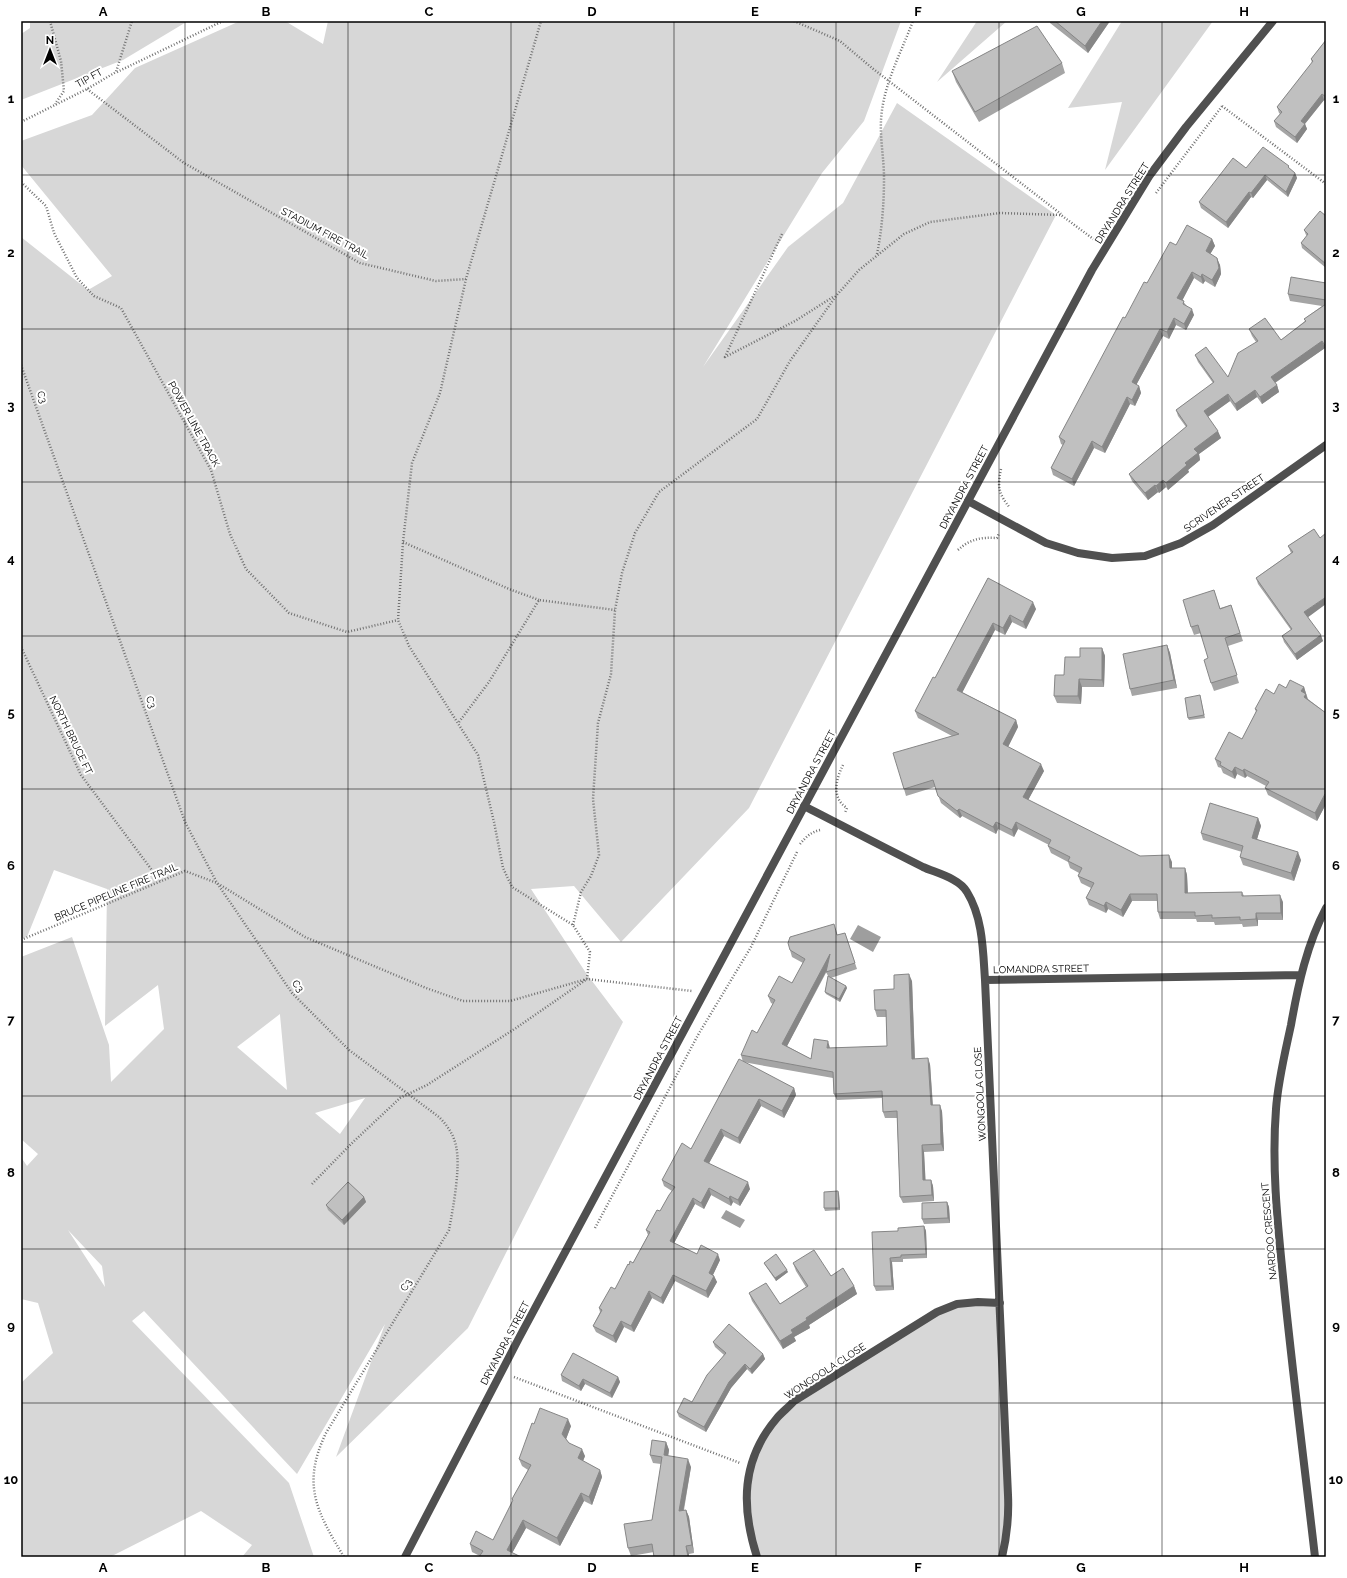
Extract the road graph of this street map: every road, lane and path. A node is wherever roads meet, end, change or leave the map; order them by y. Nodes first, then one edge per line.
1 (50, 21) edge
2 (132, 21) edge
3 (223, 21) edge
4 (541, 21) edge
5 (794, 21) edge
6 (913, 21) edge
7 (1273, 21) edge
8 (116, 72) junction
9 (889, 80) junction
10 (87, 89) junction
11 (1227, 100) dead end
12 (54, 105) junction
13 (1222, 106) junction
14 (21, 122) edge
15 (21, 182) edge
16 (1326, 184) edge
17 (1153, 197) dead end
18 (1061, 215) junction
19 (782, 234) dead end
20 (1106, 247) junction
21 (877, 255) junction
22 (466, 279) junction
23 (836, 296) junction
24 (21, 365) edge
25 (1326, 445) edge
26 (1002, 467) dead end
27 (968, 501) junction
28 (1011, 509) dead end
29 (997, 538) dead end
30 (403, 542) junction
31 (954, 556) dead end
32 (539, 600) junction
33 (615, 610) junction
34 (398, 620) junction
35 (21, 647) edge
36 (459, 722) junction
37 (844, 764) dead end
38 (804, 806) junction
39 (841, 825) junction
40 (160, 881) junction
41 (217, 883) junction
42 (1326, 908) edge
43 (574, 925) junction
44 (21, 940) edge
45 (1301, 975) junction
46 (587, 979) junction
47 (985, 980) junction
48 (704, 993) junction
49 (408, 1094) junction
50 (312, 1184) dead end
51 (594, 1229) dead end
52 (1000, 1302) junction
53 (517, 1371) dead end
54 (514, 1377) junction
55 (510, 1384) dead end
56 (750, 1467) junction
57 (344, 1557) edge
58 (405, 1557) edge
59 (757, 1557) edge
60 (1002, 1557) edge
61 (1315, 1557) edge

1 - 12 path
2 - 8 path, TIP FT
3 - 8 path
4 - 22 path
5 - 9 path
6 - 9 path
7 - 20 street, DRYANDRA STREET
8 - 10 path, TIP FT
9 - 18 path
9 - 21 path
10 - 12 path, TIP FT
10 - 22 path, STADIUM FIRE TRAIL
11 - 13 path
12 - 14 path, TIP FT
13 - 16 path
13 - 17 path
15 - 34 path, POWER LINE TRACK
18 - 20 path
18 - 21 path
19 - 23 path
20 - 27 street, DRYANDRA STREET
21 - 23 path
22 - 30 path
23 - 33 path
24 - 41 path, C3
25 - 27 street, SCRIVENER STREET
26 - 28 path
27 - 38 street, DRYANDRA STREET
29 - 31 path
30 - 32 path
30 - 34 path
32 - 33 path
32 - 36 path
33 - 43 path
34 - 36 path
35 - 40 path, NORTH BRUCE FT
36 - 43 path
37 - 39 path
38 - 39 street, LOMANDRA STREET
38 - 48 street, DRYANDRA STREET
39 - 47 street, LOMANDRA STREET
39 - 51 path
40 - 41 path, BRUCE PIPELINE FIRE TRAIL
40 - 44 path, BRUCE PIPELINE FIRE TRAIL
41 - 46 path, BRUCE PIPELINE FIRE TRAIL
41 - 49 path, C3
42 - 45 street, NARDOO CRESCENT
43 - 46 path
45 - 47 street, LOMANDRA STREET
45 - 61 street, NARDOO CRESCENT
46 - 48 path
46 - 49 path
47 - 52 street, WONGOOLA CLOSE
48 - 58 street, DRYANDRA STREET
49 - 50 path
49 - 57 path, C3
52 - 56 street, WONGOOLA CLOSE
52 - 60 street, WONGOOLA CLOSE
53 - 54 path
54 - 55 path
54 - 56 path
56 - 59 street, WONGOOLA CLOSE

